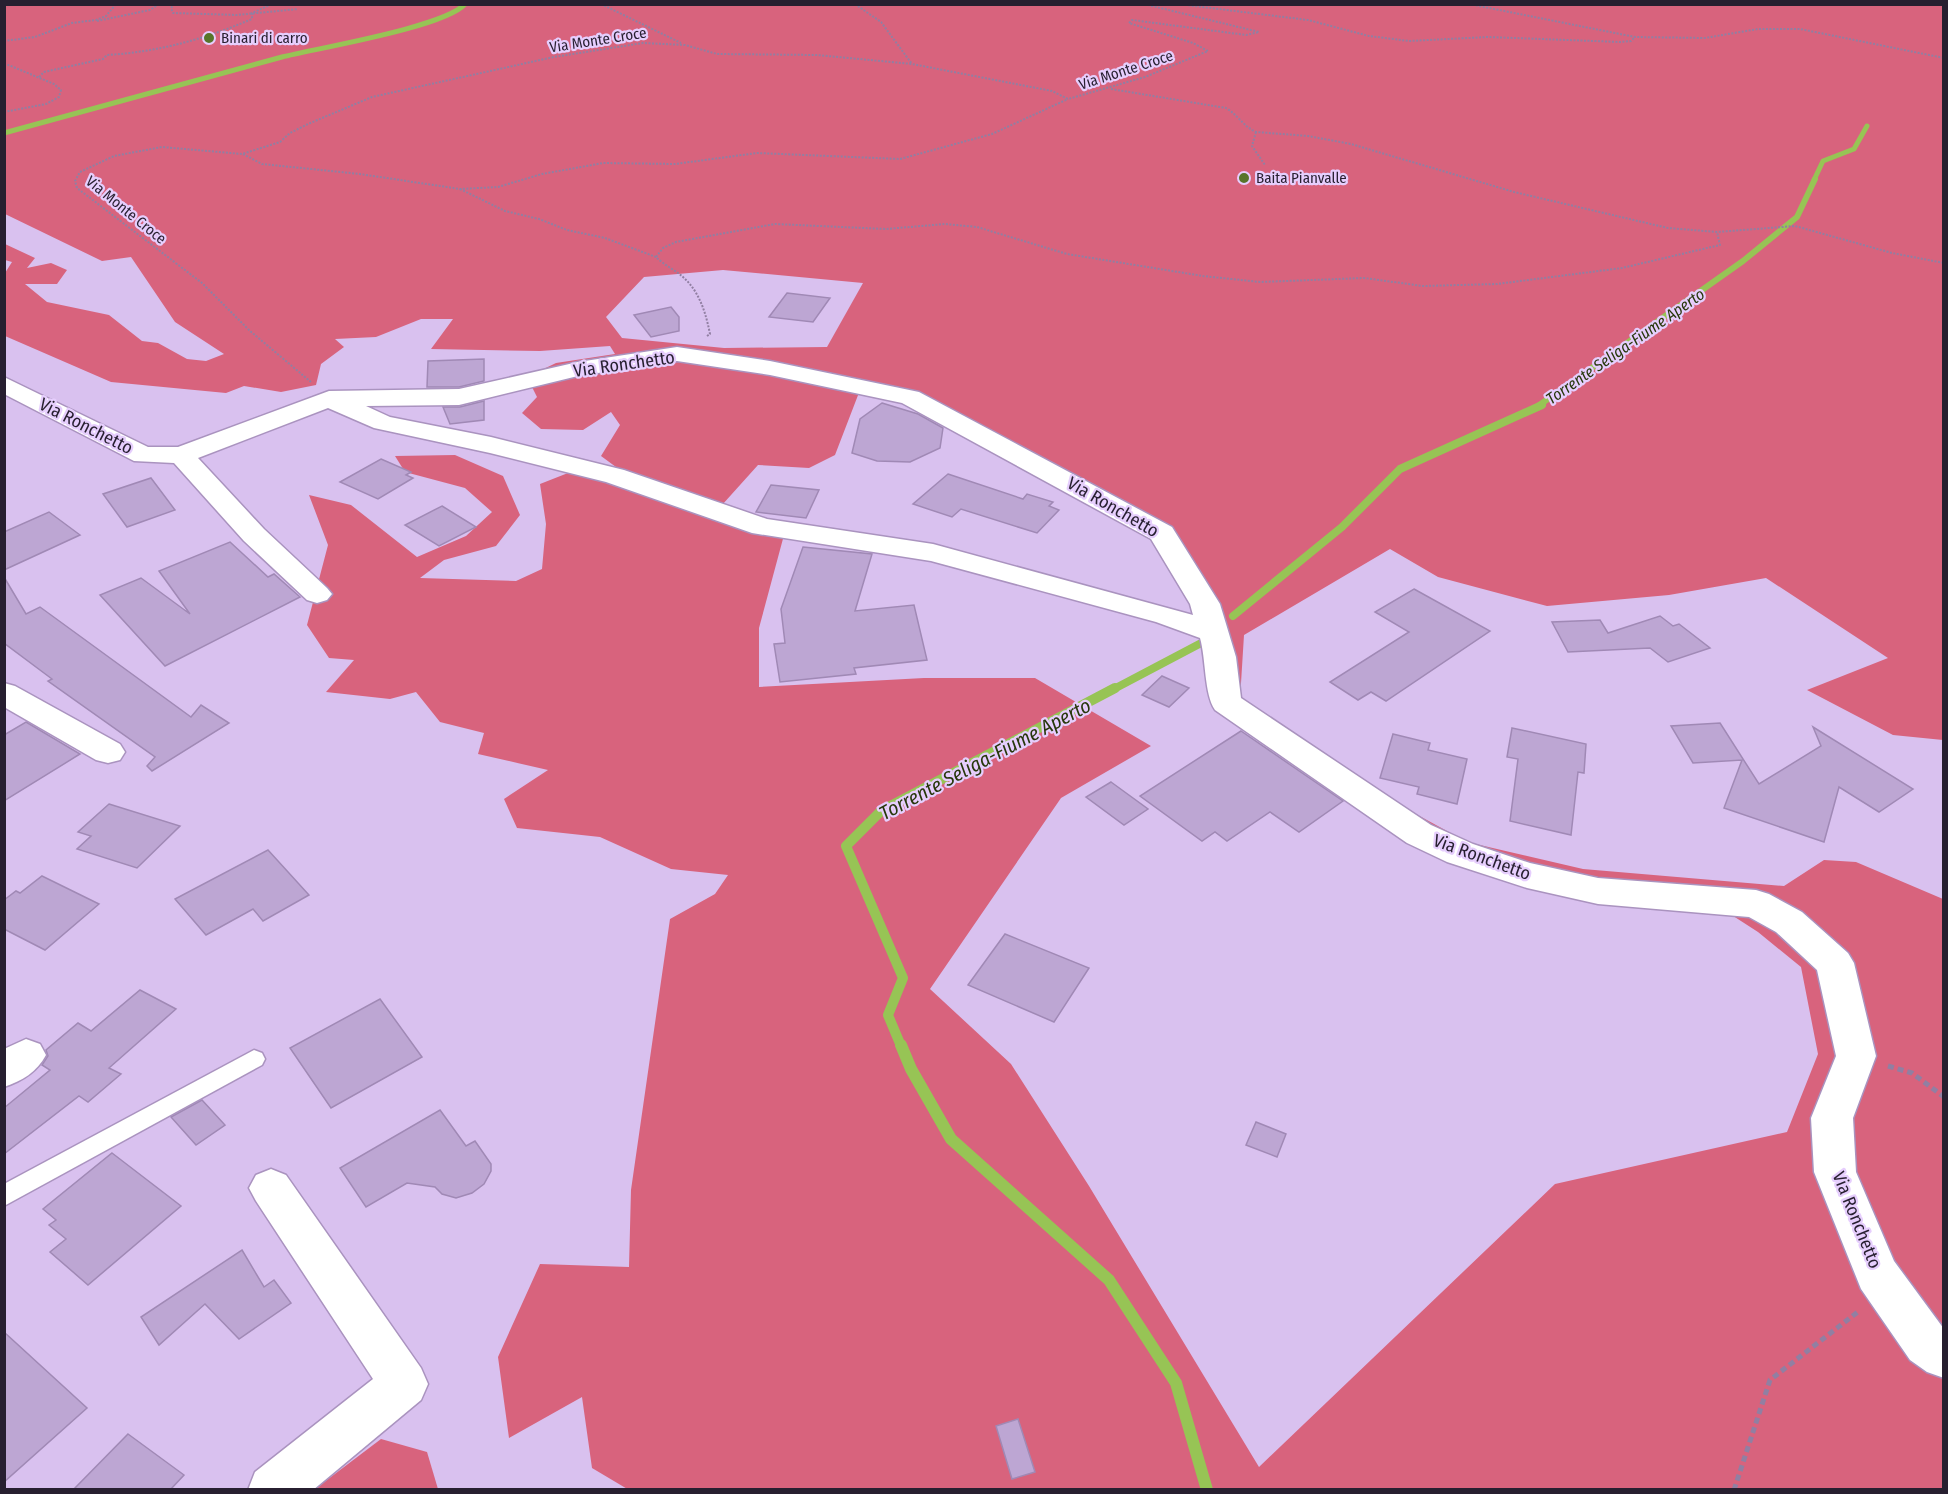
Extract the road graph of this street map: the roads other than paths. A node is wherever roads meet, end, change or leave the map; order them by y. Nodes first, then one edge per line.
1 (4, 384) edge
2 (328, 399) junction
3 (181, 455) junction
4 (317, 594) dead end
5 (1214, 632) junction
6 (4, 693) edge
7 (108, 752) dead end
8 (254, 1059) dead end
9 (271, 1188) dead end
10 (4, 1196) edge
11 (1944, 1356) edge
12 (273, 1490) edge

1 - 3 street, Via Ronchetto
2 - 3 street, Via Ronchetto
2 - 5 street
2 - 5 street, Via Ronchetto
3 - 4 street
5 - 11 street, Via Ronchetto
6 - 7 street
8 - 10 lane
9 - 12 street

